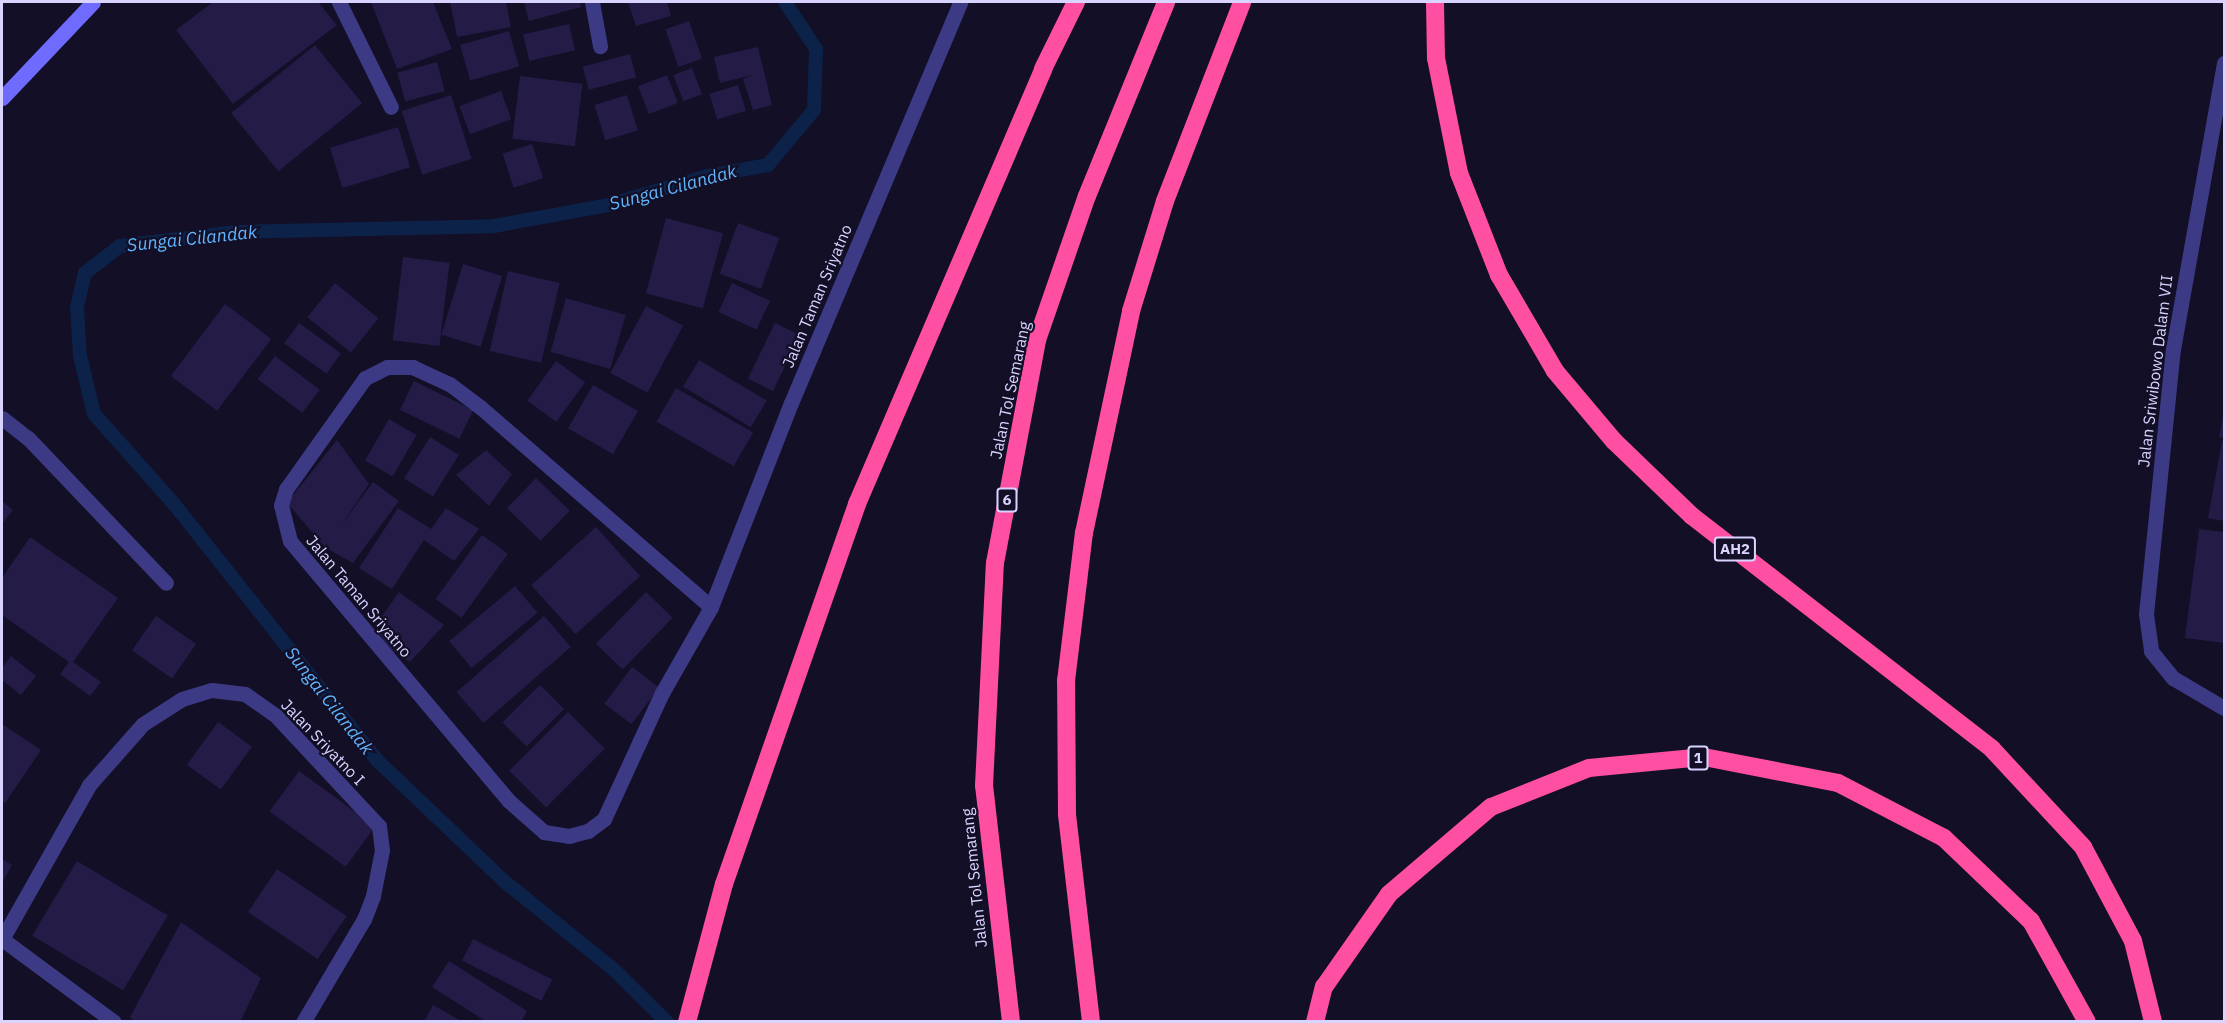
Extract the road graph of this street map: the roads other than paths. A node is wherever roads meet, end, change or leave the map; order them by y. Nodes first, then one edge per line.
1 (93, 2) edge
2 (339, 2) edge
3 (592, 2) edge
4 (960, 2) edge
5 (1076, 2) edge
6 (1166, 2) edge
7 (1242, 2) edge
8 (1435, 2) edge
9 (600, 46) dead end
10 (2224, 63) edge
11 (2, 98) edge
12 (391, 107) dead end
13 (2, 418) edge
14 (166, 583) dead end
15 (711, 607) junction
16 (2224, 708) edge
17 (2, 939) edge
18 (114, 1022) edge
19 (303, 1022) edge
20 (687, 1022) edge
21 (1011, 1022) edge
22 (1091, 1022) edge
23 (1315, 1022) edge
24 (2087, 1022) edge
25 (2153, 1022) edge

1 - 11 street
2 - 12 street
3 - 9 street
4 - 15 street, Jalan Taman Sriyatno
5 - 20 highway
6 - 21 highway, Jalan Tol Semarang / 6
7 - 22 highway
8 - 25 highway, AH2
10 - 16 street, Jalan Sriwibowo Dalam VII
13 - 14 street
15 - 15 street, Jalan Taman Sriyatno
17 - 18 street
17 - 19 street, Jalan Sriyatno I
23 - 24 highway, 1

